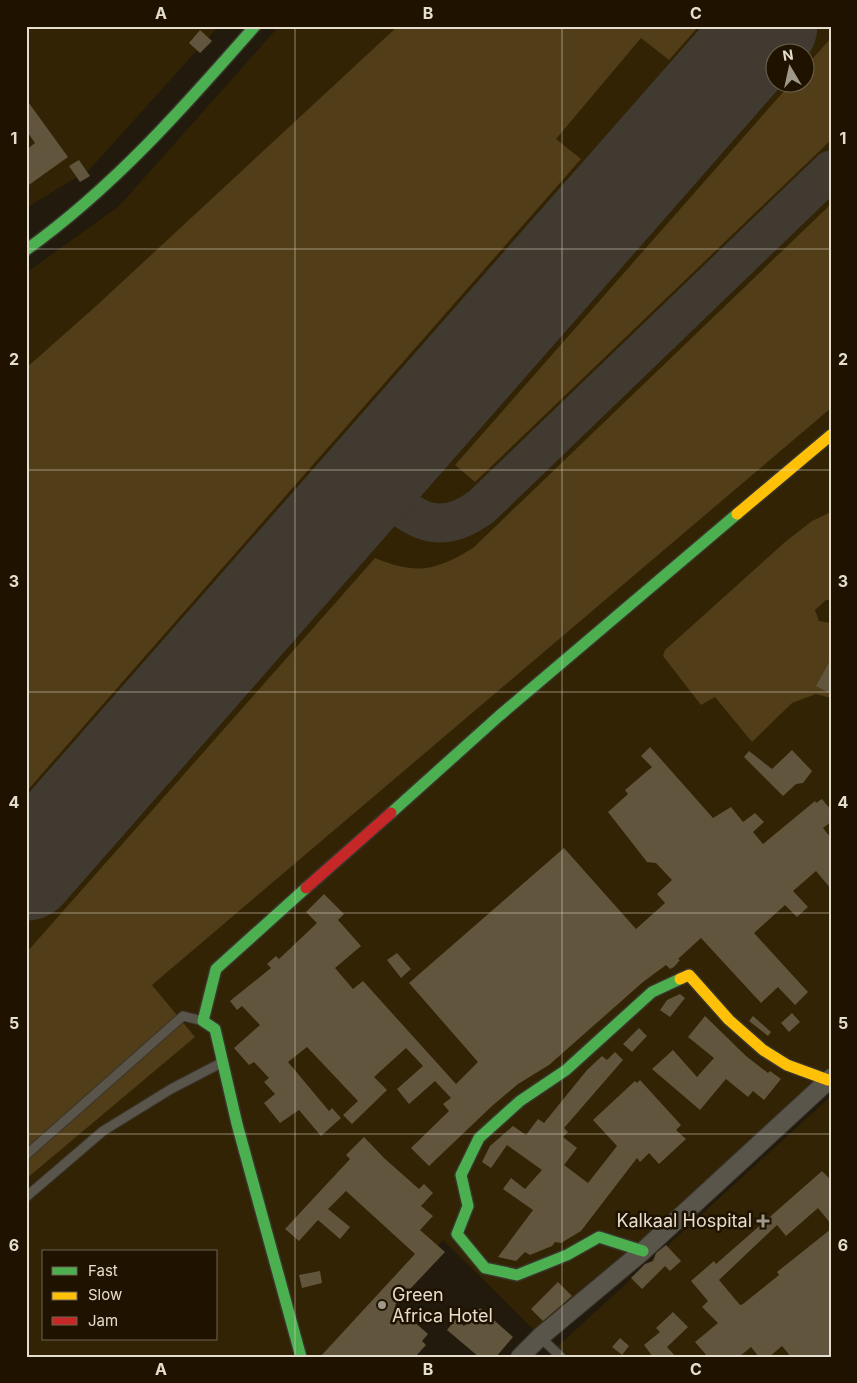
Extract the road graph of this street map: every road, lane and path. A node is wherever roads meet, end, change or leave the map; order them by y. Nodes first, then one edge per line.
1 (253, 27) edge
2 (26, 250) edge
3 (831, 435) edge
4 (203, 1021) junction
5 (222, 1062) junction
6 (830, 1079) edge
7 (26, 1155) edge
8 (26, 1197) edge
9 (643, 1251) junction
10 (540, 1337) junction
11 (300, 1357) edge
12 (520, 1357) edge
13 (560, 1357) edge

1 - 2 street
3 - 4 street
4 - 5 street
4 - 7 lane
5 - 8 lane
5 - 11 street
6 - 9 street
6 - 9 street
9 - 10 street
10 - 12 street
10 - 13 lane

